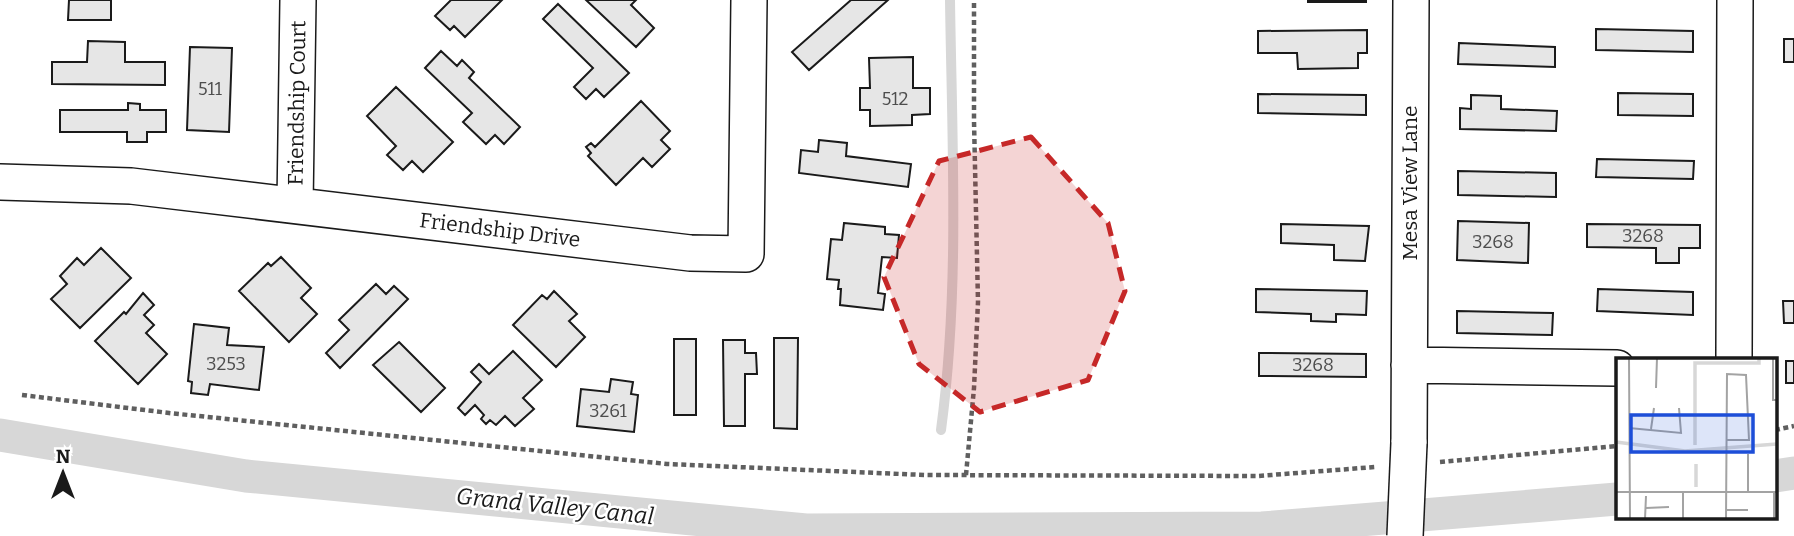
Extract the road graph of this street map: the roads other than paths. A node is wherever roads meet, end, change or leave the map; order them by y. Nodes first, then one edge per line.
1 (298, 0) edge
2 (748, 0) edge
3 (1411, 0) edge
4 (1735, 0) edge
5 (0, 182) edge
6 (295, 205) junction
7 (1734, 358) edge
8 (1409, 365) junction
9 (1616, 368) edge
10 (1405, 536) edge

1 - 6 street, Friendship Court
2 - 6 street, Friendship Drive
3 - 8 street, Mesa View Lane
4 - 7 street
5 - 6 street, Friendship Drive
8 - 9 street
8 - 10 street, Mesa View Lane, bridge

